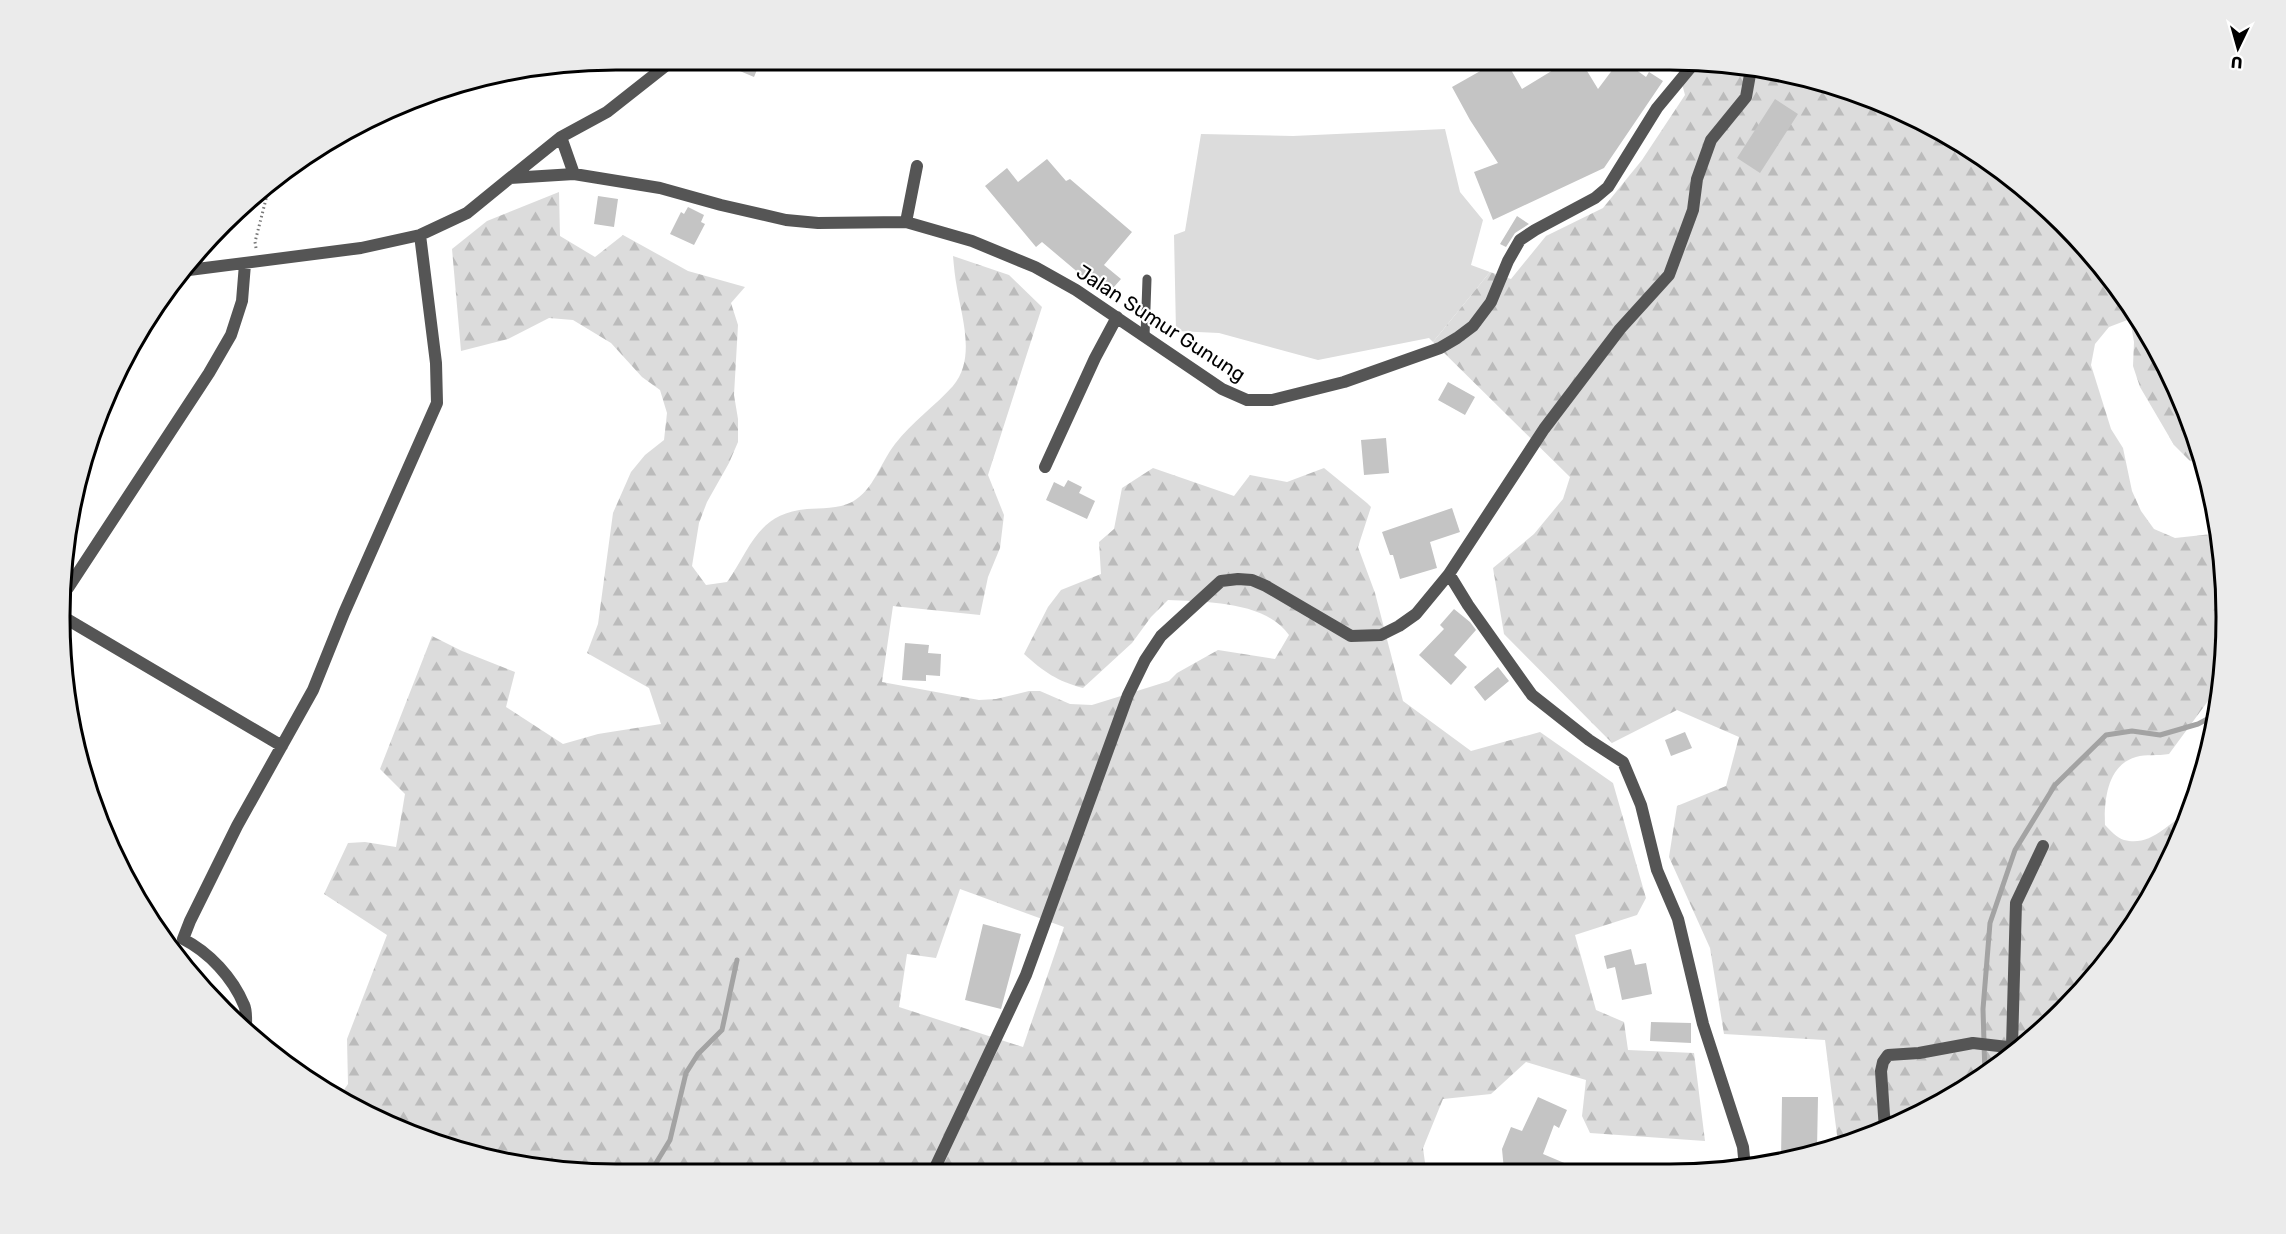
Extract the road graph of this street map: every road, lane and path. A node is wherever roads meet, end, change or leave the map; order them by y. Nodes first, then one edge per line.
1 (660, 70) edge
2 (1688, 71) edge
3 (1750, 77) edge
4 (561, 137) junction
5 (917, 166) dead end
6 (574, 174) junction
7 (510, 178) junction
8 (266, 198) edge
9 (906, 222) junction
10 (420, 235) junction
11 (260, 262) junction
12 (245, 264) junction
13 (196, 269) edge
14 (1147, 279) dead end
15 (1117, 317) junction
16 (1145, 336) junction
17 (1046, 467) dead end
18 (1449, 574) junction
19 (72, 582) edge
20 (70, 621) edge
21 (282, 746) junction
22 (2043, 846) dead end
23 (175, 939) edge
24 (183, 939) junction
25 (245, 1017) edge
26 (2014, 1041) edge
27 (2008, 1046) edge
28 (1884, 1119) edge
29 (1744, 1158) edge
30 (937, 1164) edge

1 - 4 street
2 - 16 street, Jalan Sumur Gunung
3 - 18 street
4 - 6 street
4 - 7 street
5 - 9 street
6 - 7 street, Jalan Sumur Gunung
6 - 9 street, Jalan Sumur Gunung
7 - 10 street
8 - 11 path
9 - 15 street, Jalan Sumur Gunung
10 - 11 street
10 - 21 street
11 - 12 street
12 - 13 street
12 - 19 street
14 - 16 lane
15 - 16 street, Jalan Sumur Gunung
15 - 17 street
18 - 29 street
18 - 30 street
20 - 21 street
21 - 24 street
22 - 26 street
23 - 24 street
24 - 25 street
27 - 28 street

